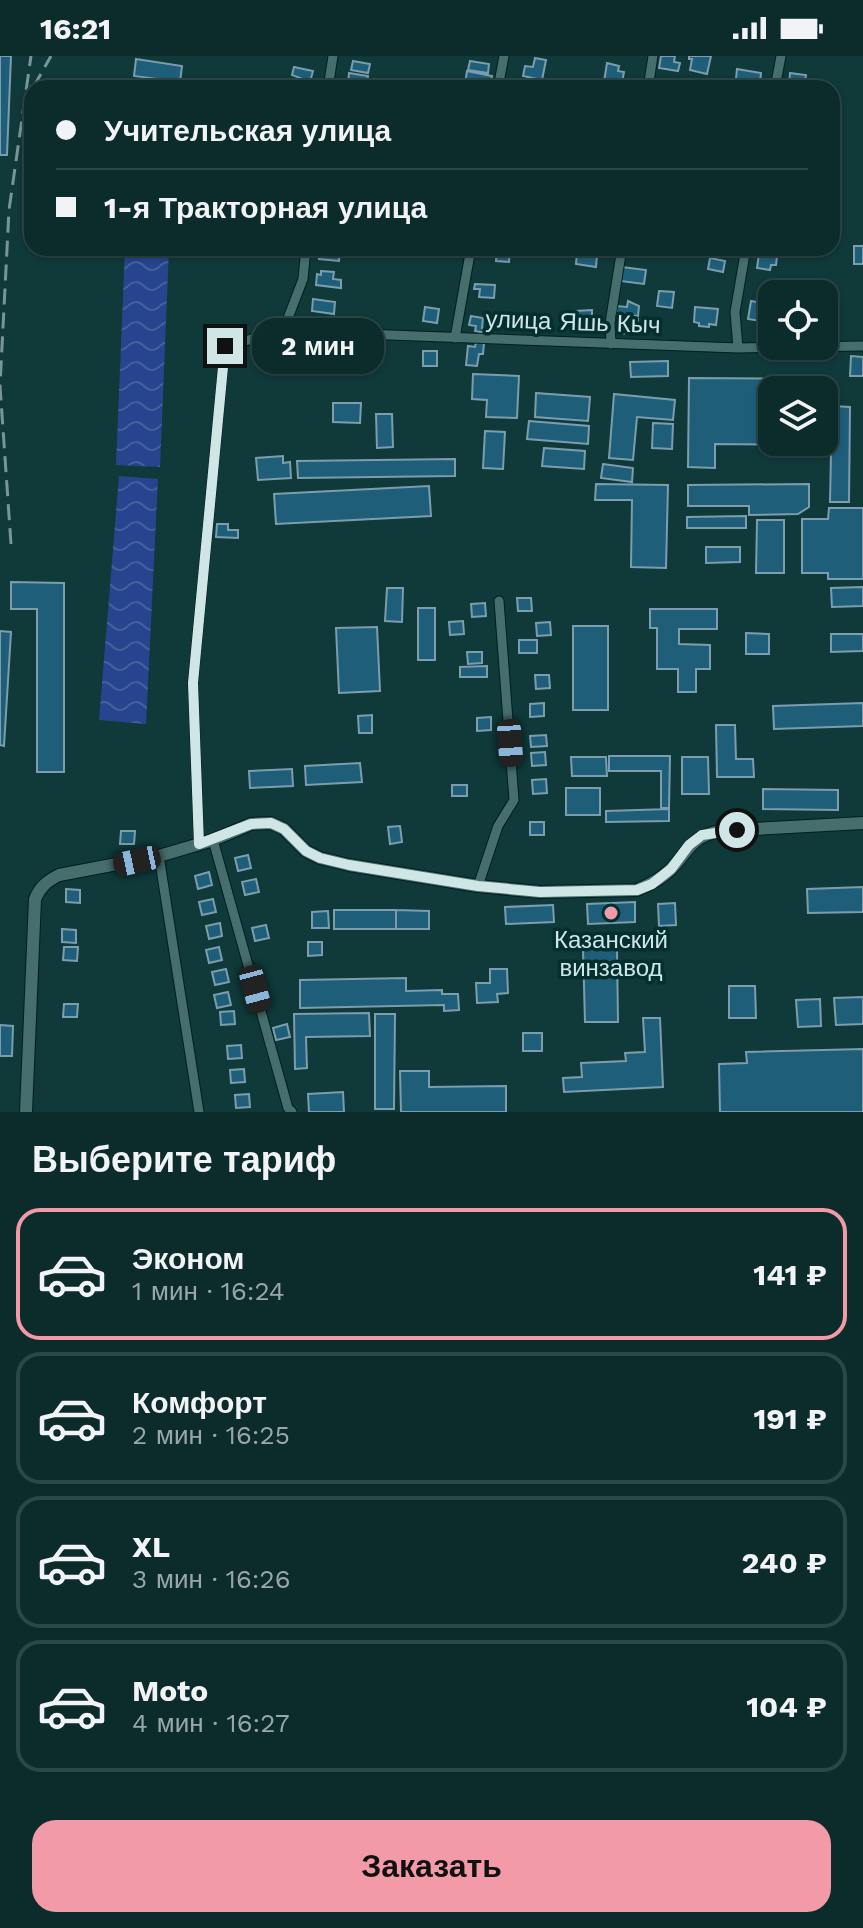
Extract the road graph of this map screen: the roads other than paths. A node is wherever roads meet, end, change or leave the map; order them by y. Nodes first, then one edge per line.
1 (333, 56) edge
2 (504, 56) edge
3 (653, 56) edge
4 (781, 56) edge
5 (329, 80) edge
6 (500, 80) edge
7 (649, 80) edge
8 (776, 80) edge
9 (305, 256) edge
10 (470, 256) edge
11 (621, 256) edge
12 (745, 256) edge
13 (283, 331) junction
14 (455, 338) junction
15 (611, 344) junction
16 (863, 346) edge
17 (738, 348) junction
18 (499, 601) dead end
19 (863, 823) edge
20 (213, 840) junction
21 (199, 844) junction
22 (159, 856) junction
23 (478, 886) junction
24 (26, 1112) edge
25 (199, 1112) edge
26 (292, 1112) edge

1 - 5 street
2 - 6 street
3 - 7 street
4 - 8 street
9 - 13 street
10 - 14 street
11 - 15 street
12 - 17 street
13 - 14 street, улица Яшь Кыч
13 - 21 street, улица Яшь Кыч
14 - 15 street, улица Яшь Кыч
15 - 17 street, улица Яшь Кыч
16 - 17 street, улица Яшь Кыч
18 - 23 street
19 - 23 street
20 - 21 street
20 - 23 street
20 - 26 street
21 - 22 street
22 - 24 street
22 - 25 street

